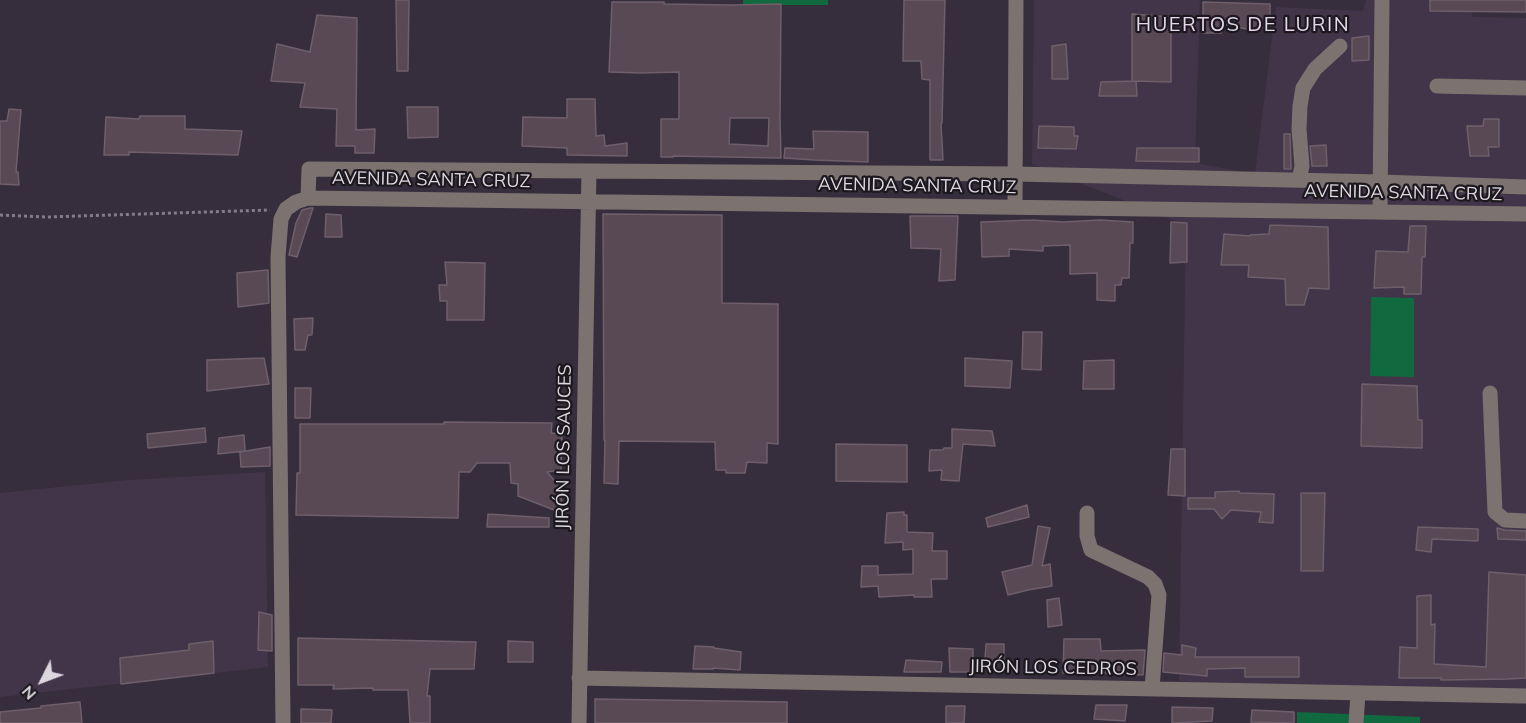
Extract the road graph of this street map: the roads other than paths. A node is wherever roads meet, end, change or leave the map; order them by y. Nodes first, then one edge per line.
1 (1016, 0) edge
2 (1382, 0) edge
3 (1340, 46) dead end
4 (1437, 86) dead end
5 (1526, 88) edge
6 (589, 171) junction
7 (1015, 174) junction
8 (1299, 180) junction
9 (1381, 182) junction
10 (1526, 187) edge
11 (308, 198) junction
12 (588, 202) junction
13 (1015, 207) junction
14 (1380, 211) junction
15 (1526, 214) edge
16 (1490, 393) dead end
17 (1087, 513) dead end
18 (1526, 521) edge
19 (579, 678) junction
20 (1152, 689) junction
21 (1358, 693) junction
22 (1526, 696) edge
23 (283, 723) edge
24 (579, 723) edge
25 (1356, 723) edge

1 - 7 street
2 - 9 street
3 - 8 street
4 - 5 street
6 - 7 street, AVENIDA SANTA CRUZ
6 - 11 street, AVENIDA SANTA CRUZ
6 - 12 street, JIRÓN LOS SAUCES
7 - 8 street, AVENIDA SANTA CRUZ
7 - 13 street
8 - 9 street, AVENIDA SANTA CRUZ
9 - 10 street, AVENIDA SANTA CRUZ
9 - 14 street
11 - 12 street, AVENIDA SANTA CRUZ
11 - 23 street
12 - 13 street, AVENIDA SANTA CRUZ
12 - 19 street, JIRÓN LOS SAUCES
13 - 14 street, AVENIDA SANTA CRUZ
14 - 15 street, AVENIDA SANTA CRUZ
16 - 18 street
17 - 20 street
19 - 20 street, JIRÓN LOS CEDROS
19 - 24 street, JIRÓN LOS SAUCES
20 - 21 street, JIRÓN LOS CEDROS
21 - 22 street, JIRÓN LOS CEDROS
21 - 25 street

